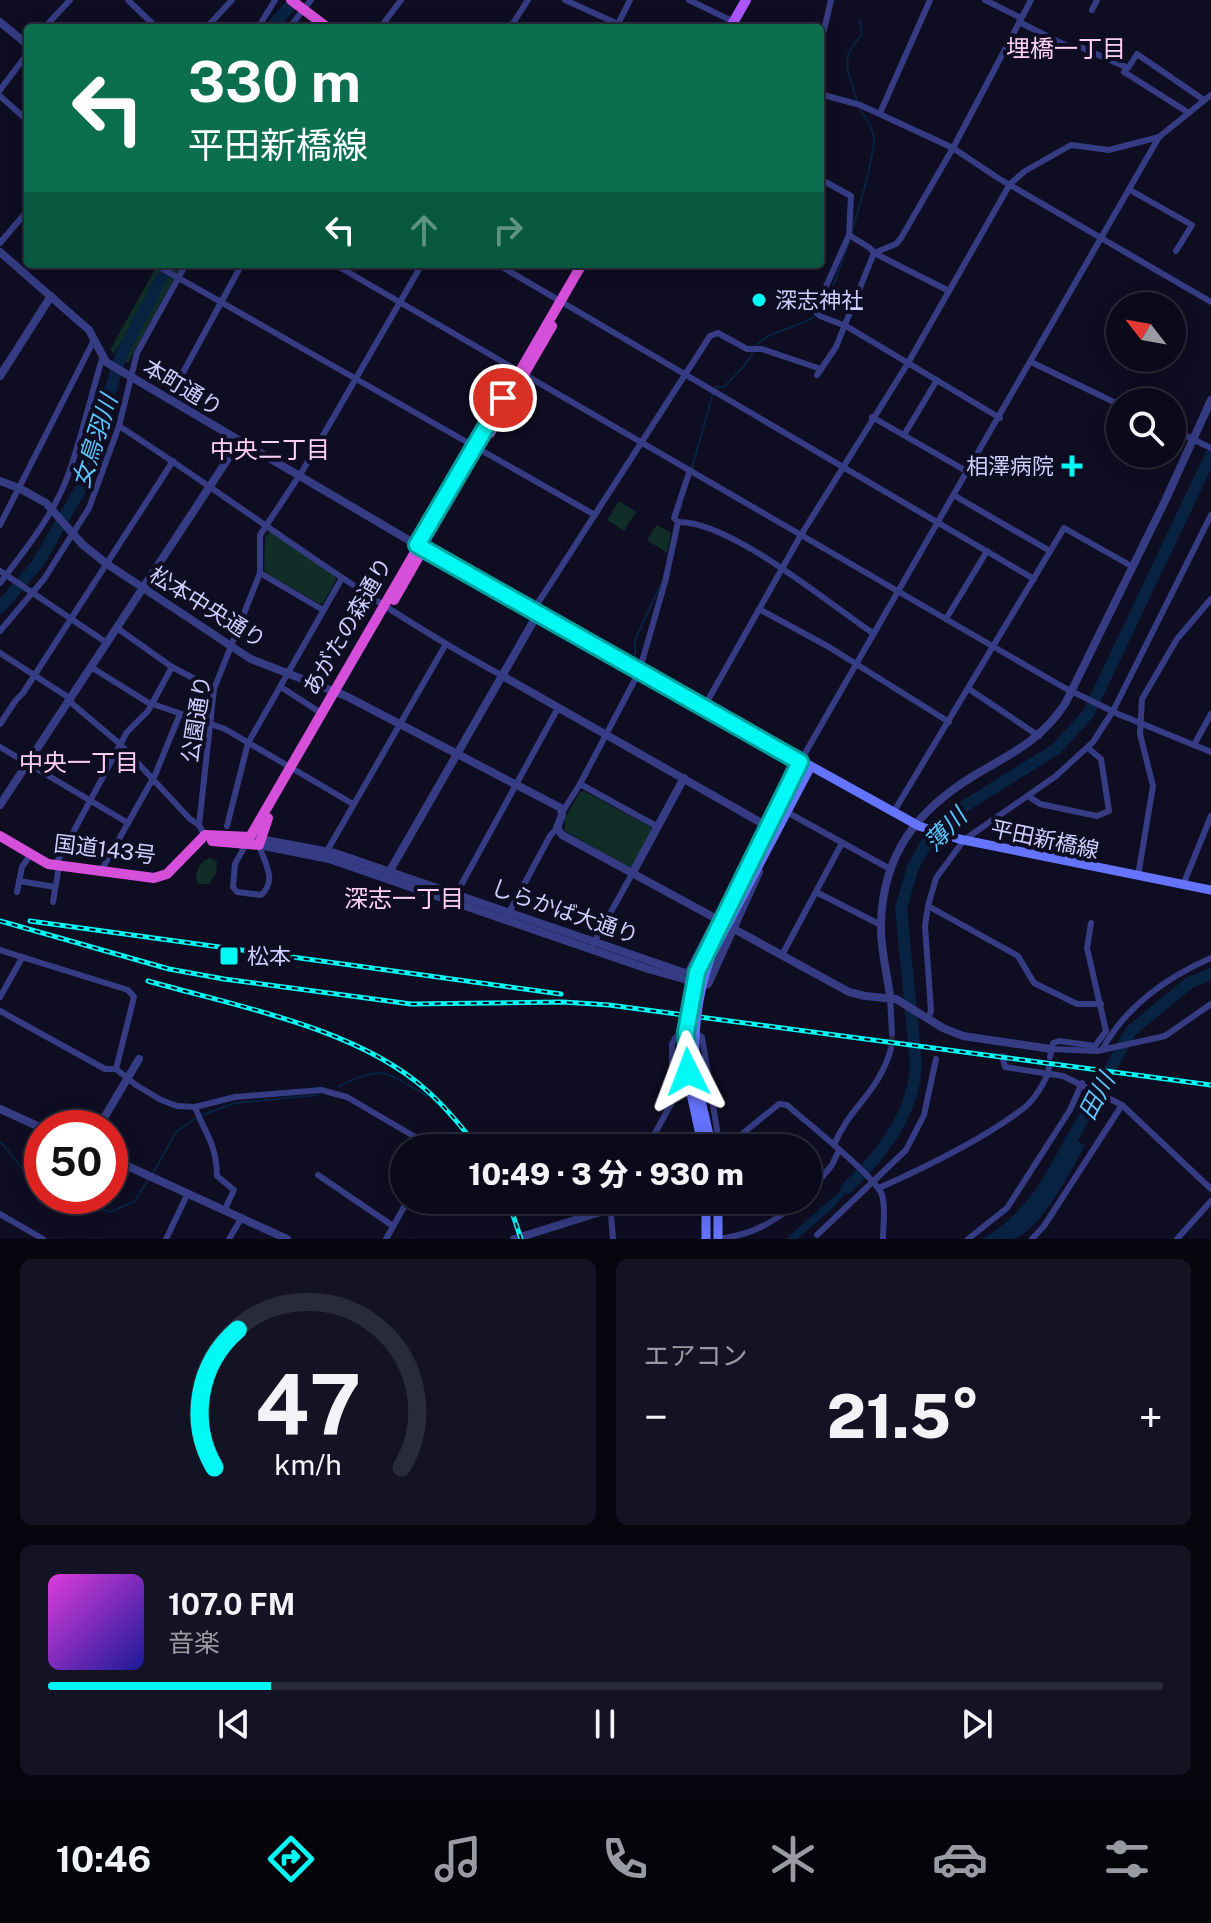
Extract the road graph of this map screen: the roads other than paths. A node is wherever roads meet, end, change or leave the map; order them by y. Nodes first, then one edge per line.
1 (70, 0) edge
2 (128, 0) edge
3 (232, 0) edge
4 (275, 0) edge
5 (401, 0) edge
6 (528, 0) edge
7 (565, 0) edge
8 (630, 0) edge
9 (689, 0) edge
10 (738, 0) edge
11 (746, 0) edge
12 (831, 0) edge
13 (930, 0) edge
14 (985, 0) edge
15 (1020, 0) edge
16 (1097, 0) edge
17 (301, 4) edge
18 (1029, 4) edge
19 (1092, 10) dead end
20 (1020, 20) junction
21 (0, 22) edge
22 (51, 24) edge
23 (153, 24) edge
24 (210, 24) edge
25 (260, 24) edge
26 (291, 24) edge
27 (324, 24) edge
28 (383, 24) edge
29 (513, 24) edge
30 (618, 24) joint
31 (729, 24) edge
32 (824, 30) edge
33 (24, 42) edge
34 (24, 58) edge
35 (1124, 72) dead end
36 (0, 90) edge
37 (824, 95) edge
38 (1211, 95) edge
39 (0, 96) edge
40 (1204, 100) junction
41 (880, 113) junction
42 (1189, 113) junction
43 (24, 117) edge
44 (1159, 137) junction
45 (953, 148) junction
46 (824, 181) edge
47 (1010, 184) junction
48 (1130, 190) junction
49 (24, 215) edge
50 (852, 236) junction
51 (1102, 238) junction
52 (0, 243) edge
53 (1176, 251) dead end
54 (0, 252) edge
55 (874, 253) junction
56 (161, 268) edge
57 (183, 268) edge
58 (240, 268) edge
59 (341, 268) edge
60 (420, 268) edge
61 (504, 268) edge
62 (580, 268) edge
63 (587, 268) edge
64 (176, 276) junction
65 (949, 291) junction
66 (51, 296) junction
67 (222, 300) junction
68 (400, 302) junction
69 (562, 302) junction
70 (1211, 302) edge
71 (846, 326) junction
72 (94, 340) junction
73 (105, 361) junction
74 (1031, 362) junction
75 (908, 363) junction
76 (522, 372) junction
77 (685, 373) junction
78 (0, 376) edge
79 (129, 376) junction
80 (355, 377) junction
81 (937, 380) junction
82 (1106, 398) edge
83 (168, 400) junction
84 (1211, 400) edge
85 (872, 417) junction
86 (1000, 418) junction
87 (119, 426) junction
88 (904, 435) junction
89 (1186, 435) edge
90 (1196, 440) junction
91 (239, 442) junction
92 (642, 442) junction
93 (478, 447) junction
94 (1211, 448) edge
95 (173, 461) junction
96 (842, 467) junction
97 (692, 471) junction
98 (968, 472) junction
99 (298, 476) junction
100 (0, 481) edge
101 (210, 485) junction
102 (19, 488) junction
103 (955, 496) junction
104 (53, 510) junction
105 (595, 515) junction
106 (1211, 515) edge
107 (677, 521) junction
108 (939, 523) junction
109 (0, 525) edge
110 (267, 525) junction
111 (72, 531) junction
112 (801, 535) junction
113 (420, 547) junction
114 (987, 551) junction
115 (1050, 551) junction
116 (107, 564) junction
117 (1133, 567) junction
118 (782, 569) junction
119 (260, 573) junction
120 (5, 574) edge
121 (342, 578) junction
122 (1034, 579) junction
123 (0, 583) edge
124 (144, 587) junction
125 (30, 592) junction
126 (899, 593) junction
127 (1211, 599) edge
128 (385, 608) junction
129 (759, 609) junction
130 (323, 610) junction
131 (537, 615) junction
132 (71, 619) junction
133 (946, 619) junction
134 (117, 628) junction
135 (0, 631) edge
136 (874, 634) junction
137 (107, 643) junction
138 (446, 644) junction
139 (231, 646) junction
140 (994, 648) junction
141 (0, 653) edge
142 (857, 664) junction
143 (91, 667) junction
144 (172, 667) junction
145 (287, 672) junction
146 (639, 672) junction
147 (34, 675) junction
148 (501, 675) junction
149 (281, 687) junction
150 (214, 689) junction
151 (969, 689) junction
152 (337, 691) junction
153 (1075, 693) junction
154 (70, 700) junction
155 (152, 703) junction
156 (704, 707) junction
157 (558, 708) junction
158 (1111, 710) junction
159 (321, 713) junction
160 (180, 714) junction
161 (1211, 714) edge
162 (949, 722) junction
163 (400, 723) junction
164 (1140, 723) junction
165 (0, 724) edge
166 (211, 724) junction
167 (606, 735) junction
168 (1039, 736) junction
169 (248, 743) junction
170 (120, 744) junction
171 (1194, 745) junction
172 (0, 747) edge
173 (1088, 748) junction
174 (1211, 752) edge
175 (457, 754) junction
176 (800, 762) junction
177 (27, 765) junction
178 (810, 768) junction
179 (292, 769) junction
180 (684, 778) junction
181 (153, 779) junction
182 (516, 784) junction
183 (580, 784) junction
184 (1028, 796) junction
185 (89, 802) junction
186 (353, 804) junction
187 (0, 805) edge
188 (782, 810) junction
189 (563, 811) junction
190 (893, 813) junction
191 (1211, 816) edge
192 (128, 823) junction
193 (199, 825) junction
194 (917, 825) junction
195 (227, 826) dead end
196 (658, 827) junction
197 (557, 828) junction
198 (772, 829) junction
199 (0, 836) edge
200 (203, 839) junction
201 (961, 840) junction
202 (254, 841) junction
203 (842, 843) junction
204 (327, 851) junction
205 (30, 855) junction
206 (753, 855) junction
207 (764, 856) junction
208 (57, 866) junction
209 (890, 869) junction
210 (100, 872) junction
211 (632, 874) junction
212 (388, 875) junction
213 (1138, 876) junction
214 (19, 881) junction
215 (1183, 885) junction
216 (55, 887) junction
217 (1211, 890) edge
218 (17, 892) dead end
219 (816, 892) junction
220 (454, 897) junction
221 (53, 902) dead end
222 (928, 906) junction
223 (507, 916) junction
224 (715, 918) junction
225 (1091, 923) dead end
226 (881, 925) junction
227 (734, 929) junction
228 (596, 941) junction
229 (589, 948) junction
230 (0, 950) edge
231 (708, 954) junction
232 (782, 955) junction
233 (22, 958) junction
234 (1211, 958) edge
235 (671, 972) junction
236 (686, 977) junction
237 (0, 997) edge
238 (893, 998) junction
239 (1101, 1004) junction
240 (1211, 1004) edge
241 (0, 1011) edge
242 (927, 1018) junction
243 (892, 1033) tunnel mouth
244 (891, 1049) tunnel mouth
245 (1103, 1050) junction
246 (1005, 1051) junction
247 (1050, 1053) junction
248 (139, 1059) dead end
249 (936, 1059) dead end
250 (116, 1069) junction
251 (1048, 1070) junction
252 (128, 1079) junction
253 (1084, 1084) junction
254 (694, 1088) junction
255 (1120, 1104) junction
256 (0, 1109) edge
257 (109, 1110) edge
258 (197, 1114) junction
259 (24, 1120) edge
260 (410, 1134) edge
261 (655, 1134) edge
262 (701, 1134) edge
263 (708, 1134) edge
264 (718, 1134) edge
265 (747, 1134) edge
266 (820, 1134) edge
267 (822, 1135) edge
268 (836, 1147) junction
269 (128, 1166) edge
270 (318, 1175) dead end
271 (822, 1177) edge
272 (874, 1184) junction
273 (1211, 1189) edge
274 (188, 1193) junction
275 (1211, 1201) edge
276 (224, 1211) junction
277 (0, 1214) edge
278 (400, 1214) edge
279 (585, 1214) edge
280 (614, 1214) edge
281 (706, 1214) edge
282 (718, 1214) edge
283 (784, 1214) edge
284 (241, 1219) junction
285 (393, 1226) junction
286 (817, 1235) dead end
287 (43, 1239) edge
288 (166, 1239) edge
289 (229, 1239) edge
290 (287, 1239) edge
291 (386, 1239) edge
292 (514, 1239) edge
293 (613, 1239) edge
294 (706, 1239) edge
295 (718, 1239) edge
296 (883, 1239) edge
297 (968, 1239) edge
298 (1032, 1239) edge
299 (1177, 1239) edge

1 - 22 street
2 - 23 street
3 - 24 street
4 - 25 street
5 - 28 street
6 - 29 street
7 - 30 street
8 - 30 street
9 - 31 street
10 - 31 main road
11 - 31 main road
12 - 32 street
13 - 41 street
14 - 20 street
15 - 18 street
16 - 19 street
17 - 26 street
17 - 27 highway
18 - 20 street
20 - 40 street
20 - 45 street
21 - 33 street
34 - 36 street
35 - 42 street
37 - 41 street
38 - 40 street
39 - 43 street
40 - 42 street
41 - 45 street
42 - 44 street
44 - 47 street
44 - 48 street
45 - 47 street
45 - 55 street
46 - 50 street
47 - 51 street
47 - 65 street
48 - 51 street
48 - 53 street
49 - 52 street
50 - 55 street
50 - 71 street
51 - 70 street
51 - 74 street
54 - 66 street
55 - 65 street
55 - 71 street
56 - 64 street
57 - 64 street
58 - 67 street
59 - 68 street
60 - 68 street, 公園通り
61 - 69 street
62 - 69 highway, あがたの森通り
63 - 69 highway, あがたの森通り
64 - 67 street
64 - 79 street
65 - 75 street
66 - 72 street
66 - 78 street
67 - 80 street
67 - 83 street
68 - 76 street
68 - 80 street, 公園通り
69 - 76 highway, あがたの森通り
69 - 77 street
71 - 75 street
71 - 77 street
72 - 73 street
72 - 102 street
73 - 79 street, 本町通り
73 - 104 street
74 - 82 street
74 - 86 street
75 - 81 street
75 - 85 street
76 - 92 street
76 - 93 highway, あがたの森通り
77 - 92 street
77 - 96 street
79 - 83 street, 本町通り
79 - 87 street
80 - 93 street
80 - 99 street, 公園通り
81 - 86 street
81 - 88 street
83 - 91 street, 本町通り
84 - 90 street
85 - 88 street
85 - 96 street
86 - 98 street
87 - 95 street
87 - 111 street
88 - 98 street
89 - 90 street
90 - 94 street
90 - 117 street
91 - 99 street, 本町通り
91 - 101 street
92 - 97 street
92 - 105 street
93 - 105 street
93 - 113 highway, あがたの森通り
95 - 101 street
95 - 116 street
96 - 108 street
96 - 112 street
97 - 107 street
97 - 112 street
98 - 103 street
99 - 110 street, 公園通り
99 - 113 street, 本町通り
100 - 102 street, 松本中央通り
101 - 110 street
101 - 124 street
102 - 104 street, 松本中央通り
102 - 109 street
103 - 108 street
103 - 115 street
104 - 111 street, 松本中央通り
104 - 120 street
105 - 131 street
106 - 158 street
107 - 118 street
107 - 146 street
108 - 114 street
108 - 126 street
110 - 119 street, 公園通り
110 - 121 street
111 - 116 street, 松本中央通り
111 - 125 street
112 - 118 street
112 - 126 street
113 - 128 highway, あがたの森通り
113 - 131 main road, 平田新橋線
114 - 122 street
114 - 133 street
115 - 117 street
115 - 122 street
116 - 124 street, 松本中央通り
116 - 132 street
117 - 153 street
118 - 129 street
118 - 136 street
119 - 130 street
119 - 139 street, 公園通り
120 - 123 street
120 - 125 street
121 - 128 street
121 - 130 street
122 - 140 street
124 - 134 street
124 - 139 street, 松本中央通り
125 - 132 street
125 - 135 street
126 - 133 street
126 - 136 street
127 - 164 street
128 - 138 street
128 - 152 highway, あがたの森通り
129 - 142 street
129 - 156 street
130 - 145 street
131 - 146 main road, 平田新橋線
131 - 148 street
132 - 137 street
132 - 147 street
133 - 140 street
134 - 137 street
134 - 144 street
136 - 142 street
137 - 143 street
138 - 148 street
138 - 163 street
139 - 145 street, 松本中央通り
139 - 150 street, 公園通り
140 - 151 street
140 - 153 street
141 - 147 street
142 - 162 street
142 - 176 street
143 - 154 street
143 - 155 street
144 - 150 street
144 - 155 street
145 - 149 street
145 - 152 street, 松本中央通り
146 - 156 main road, 平田新橋線
146 - 167 street
147 - 154 street
147 - 165 street
148 - 157 street
148 - 175 street
149 - 159 street
149 - 169 street
150 - 166 street, 公園通り
151 - 162 street
151 - 168 street
152 - 159 highway, あがたの森通り
152 - 163 street, 松本中央通り
152 - 179 highway, あがたの森通り
153 - 158 street
153 - 168 street
154 - 170 street
154 - 177 street
155 - 160 street
155 - 170 street
156 - 176 main road, 平田新橋線
157 - 167 street
157 - 182 street
158 - 164 street
158 - 173 street
159 - 179 highway, あがたの森通り
160 - 166 street
160 - 181 street
161 - 171 street
162 - 190 street
163 - 175 street, 松本中央通り
163 - 186 street
164 - 171 street
164 - 213 street
166 - 169 street
166 - 193 street, 公園通り
167 - 180 street
167 - 183 street
168 - 194 street
169 - 179 street
169 - 195 street
170 - 181 street
170 - 185 street
171 - 174 street
172 - 177 street
173 - 184 street
173 - 184 street
175 - 182 street, 松本中央通り
175 - 212 street
176 - 178 main road, 平田新橋線
176 - 188 main road
177 - 185 street
177 - 187 street
178 - 188 main road
178 - 190 main road, 平田新橋線
179 - 186 street
179 - 202 highway, あがたの森通り
180 - 196 street
180 - 198 street
181 - 192 street
181 - 193 street
182 - 189 street, 松本中央通り
182 - 220 street
183 - 189 street
183 - 196 street
184 - 201 street
185 - 192 street
185 - 208 street
186 - 204 street
188 - 198 main road
188 - 203 street
189 - 197 street
190 - 194 main road, 平田新橋線
191 - 215 street
192 - 210 street
193 - 200 street
194 - 201 main road, 平田新橋線
194 - 209 street
196 - 211 street
197 - 211 street
197 - 223 street
198 - 206 main road
198 - 207 main road
199 - 205 highway, 国道143号
200 - 202 highway
200 - 210 highway, 国道143号
201 - 213 main road, 平田新橋線
201 - 222 street
202 - 202 street
202 - 204 street, しらかば大通り
202 - 212 street, しらかば大通り
203 - 209 street
203 - 219 street
204 - 212 street, しらかば大通り
205 - 208 highway, 国道143号
205 - 214 street
206 - 224 street
206 - 231 main road
207 - 227 street
207 - 231 main road
208 - 210 highway, 国道143号
208 - 216 street
209 - 226 street
211 - 224 street
211 - 228 street
212 - 220 street, しらかば大通り
213 - 215 main road, 平田新橋線
214 - 216 street
214 - 218 street
215 - 217 main road, 平田新橋線
216 - 221 street
219 - 226 street
219 - 232 street
220 - 223 street, しらかば大通り
222 - 239 street
222 - 242 street
223 - 228 street, しらかば大通り
223 - 229 street, しらかば大通り
224 - 236 street
225 - 239 street
226 - 238 street
227 - 232 street
227 - 236 street
228 - 229 street
228 - 235 street, しらかば大通り
229 - 235 street, しらかば大通り
230 - 233 street
231 - 254 main road, bridge
232 - 238 street
233 - 237 street
233 - 250 street
234 - 245 street
235 - 236 street
238 - 242 street
238 - 243 street
239 - 247 street
240 - 245 street
241 - 250 street
242 - 246 street
244 - 268 street
245 - 247 street
246 - 247 street
246 - 251 street
248 - 252 street
249 - 272 street
250 - 252 street
251 - 253 street
251 - 272 street
252 - 257 street
252 - 258 street
253 - 255 street
253 - 297 street
254 - 262 main road
254 - 263 main road
255 - 273 street
255 - 298 street
256 - 259 street
258 - 260 street
258 - 276 street
261 - 264 street
265 - 266 street
267 - 268 street
268 - 271 street
268 - 272 street
269 - 274 street
270 - 285 street
272 - 286 street
272 - 296 street
274 - 276 street
274 - 288 street
275 - 299 street
276 - 284 street
277 - 287 street
278 - 285 street
279 - 292 street
280 - 293 street
281 - 294 main road
282 - 295 main road
283 - 295 street
284 - 289 street
284 - 290 street
285 - 291 street

